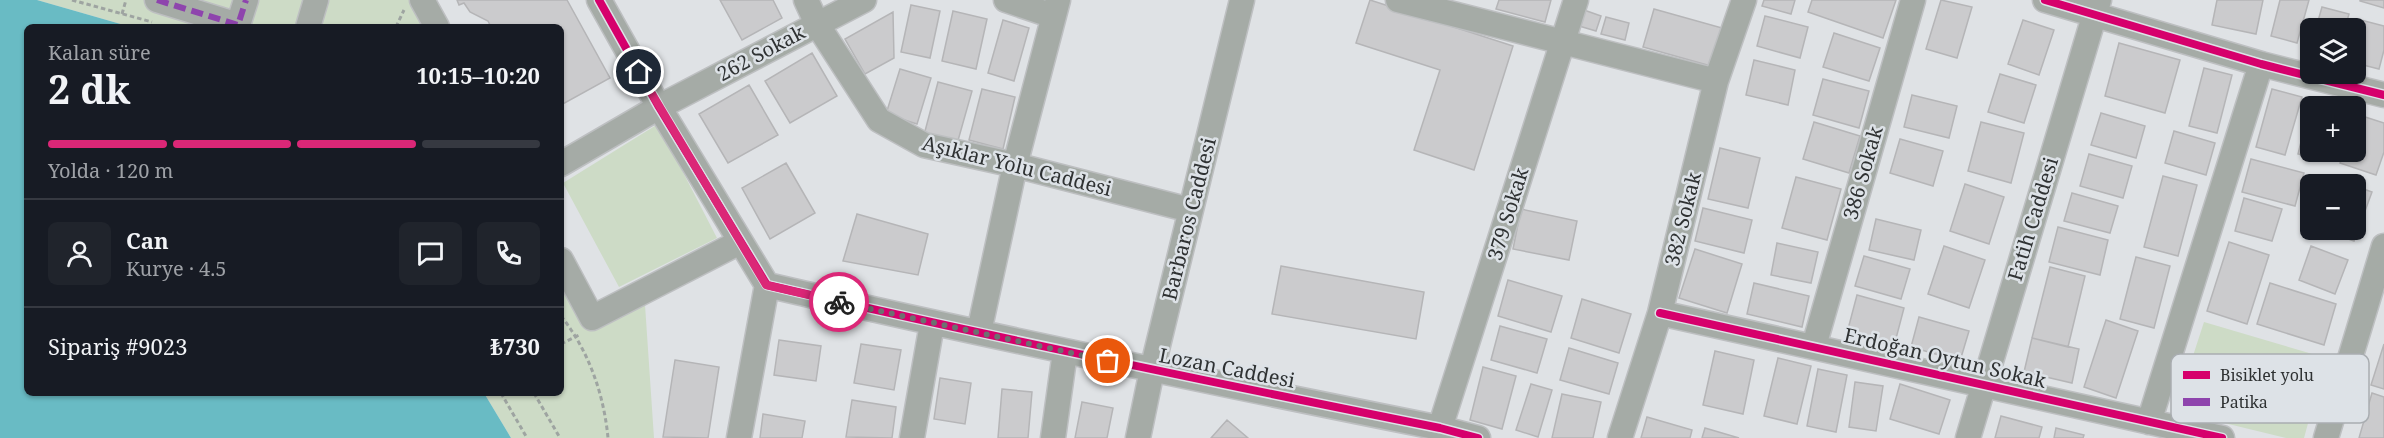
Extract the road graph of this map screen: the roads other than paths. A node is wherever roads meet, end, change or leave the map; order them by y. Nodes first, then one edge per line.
1 (157, 0) edge
2 (246, 0) edge
3 (316, 0) edge
4 (422, 0) edge
5 (599, 0) edge
6 (806, 0) edge
7 (864, 0) edge
8 (1006, 0) edge
9 (1242, 0) edge
10 (1398, 0) edge
11 (1576, 0) edge
12 (1744, 0) edge
13 (1912, 0) edge
14 (2045, 0) edge
15 (2096, 7) edge
16 (1055, 8) edge
17 (235, 24) edge
18 (238, 24) edge
19 (309, 24) edge
20 (435, 24) edge
21 (817, 24) junction
22 (1562, 42) junction
23 (2261, 64) junction
24 (1716, 81) junction
25 (2384, 94) edge
26 (659, 107) junction
27 (564, 162) edge
28 (1015, 165) junction
29 (1190, 210) junction
30 (740, 242) junction
31 (2384, 246) edge
32 (564, 266) edge
33 (766, 285) junction
34 (1660, 313) junction
35 (932, 324) junction
36 (979, 332) junction
37 (1814, 346) junction
38 (1065, 352) junction
39 (2171, 354) edge
40 (2171, 354) edge
41 (2351, 354) edge
42 (1152, 370) junction
43 (1983, 384) junction
44 (2150, 422) junction
45 (2331, 423) edge
46 (1440, 428) junction
47 (739, 438) edge
48 (912, 438) edge
49 (1053, 438) edge
50 (1138, 438) edge
51 (1478, 438) edge
52 (1620, 438) edge
53 (1968, 438) edge
54 (2222, 438) edge
55 (2326, 438) edge

1 - 17 street
2 - 18 street
3 - 19 street
4 - 20 street
5 - 26 street
6 - 21 street, Aşıklar Yolu Caddesi
7 - 21 street, 262 Sokak
8 - 16 street
9 - 29 street, Barbaros Caddesi
10 - 22 street
11 - 22 street, 379 Sokak
12 - 24 street, 382 Sokak
13 - 37 street, 386 Sokak
14 - 15 street
15 - 23 street
15 - 43 street, Fatih Caddesi
16 - 28 street
21 - 26 street, 262 Sokak
21 - 28 street, Aşıklar Yolu Caddesi
22 - 24 street
22 - 46 street, 379 Sokak
23 - 25 street
23 - 39 street
24 - 34 street, 382 Sokak
26 - 27 street, 262 Sokak
26 - 30 street
28 - 29 street, Aşıklar Yolu Caddesi
28 - 36 street
29 - 42 street, Barbaros Caddesi
30 - 32 street
30 - 33 street
31 - 41 street
33 - 35 street, Lozan Caddesi
33 - 47 street
34 - 37 street, Erdoğan Oytun Sokak
34 - 52 street, 382 Sokak
35 - 36 street, Lozan Caddesi
35 - 48 street
36 - 38 street, Lozan Caddesi
37 - 43 street, Erdoğan Oytun Sokak
38 - 42 street, Lozan Caddesi
38 - 49 street
40 - 44 street
42 - 46 street, Lozan Caddesi
42 - 50 street, Barbaros Caddesi
43 - 44 street, Erdoğan Oytun Sokak
43 - 53 street, Fatih Caddesi
44 - 54 street, Erdoğan Oytun Sokak
45 - 55 street
46 - 51 street, Lozan Caddesi

